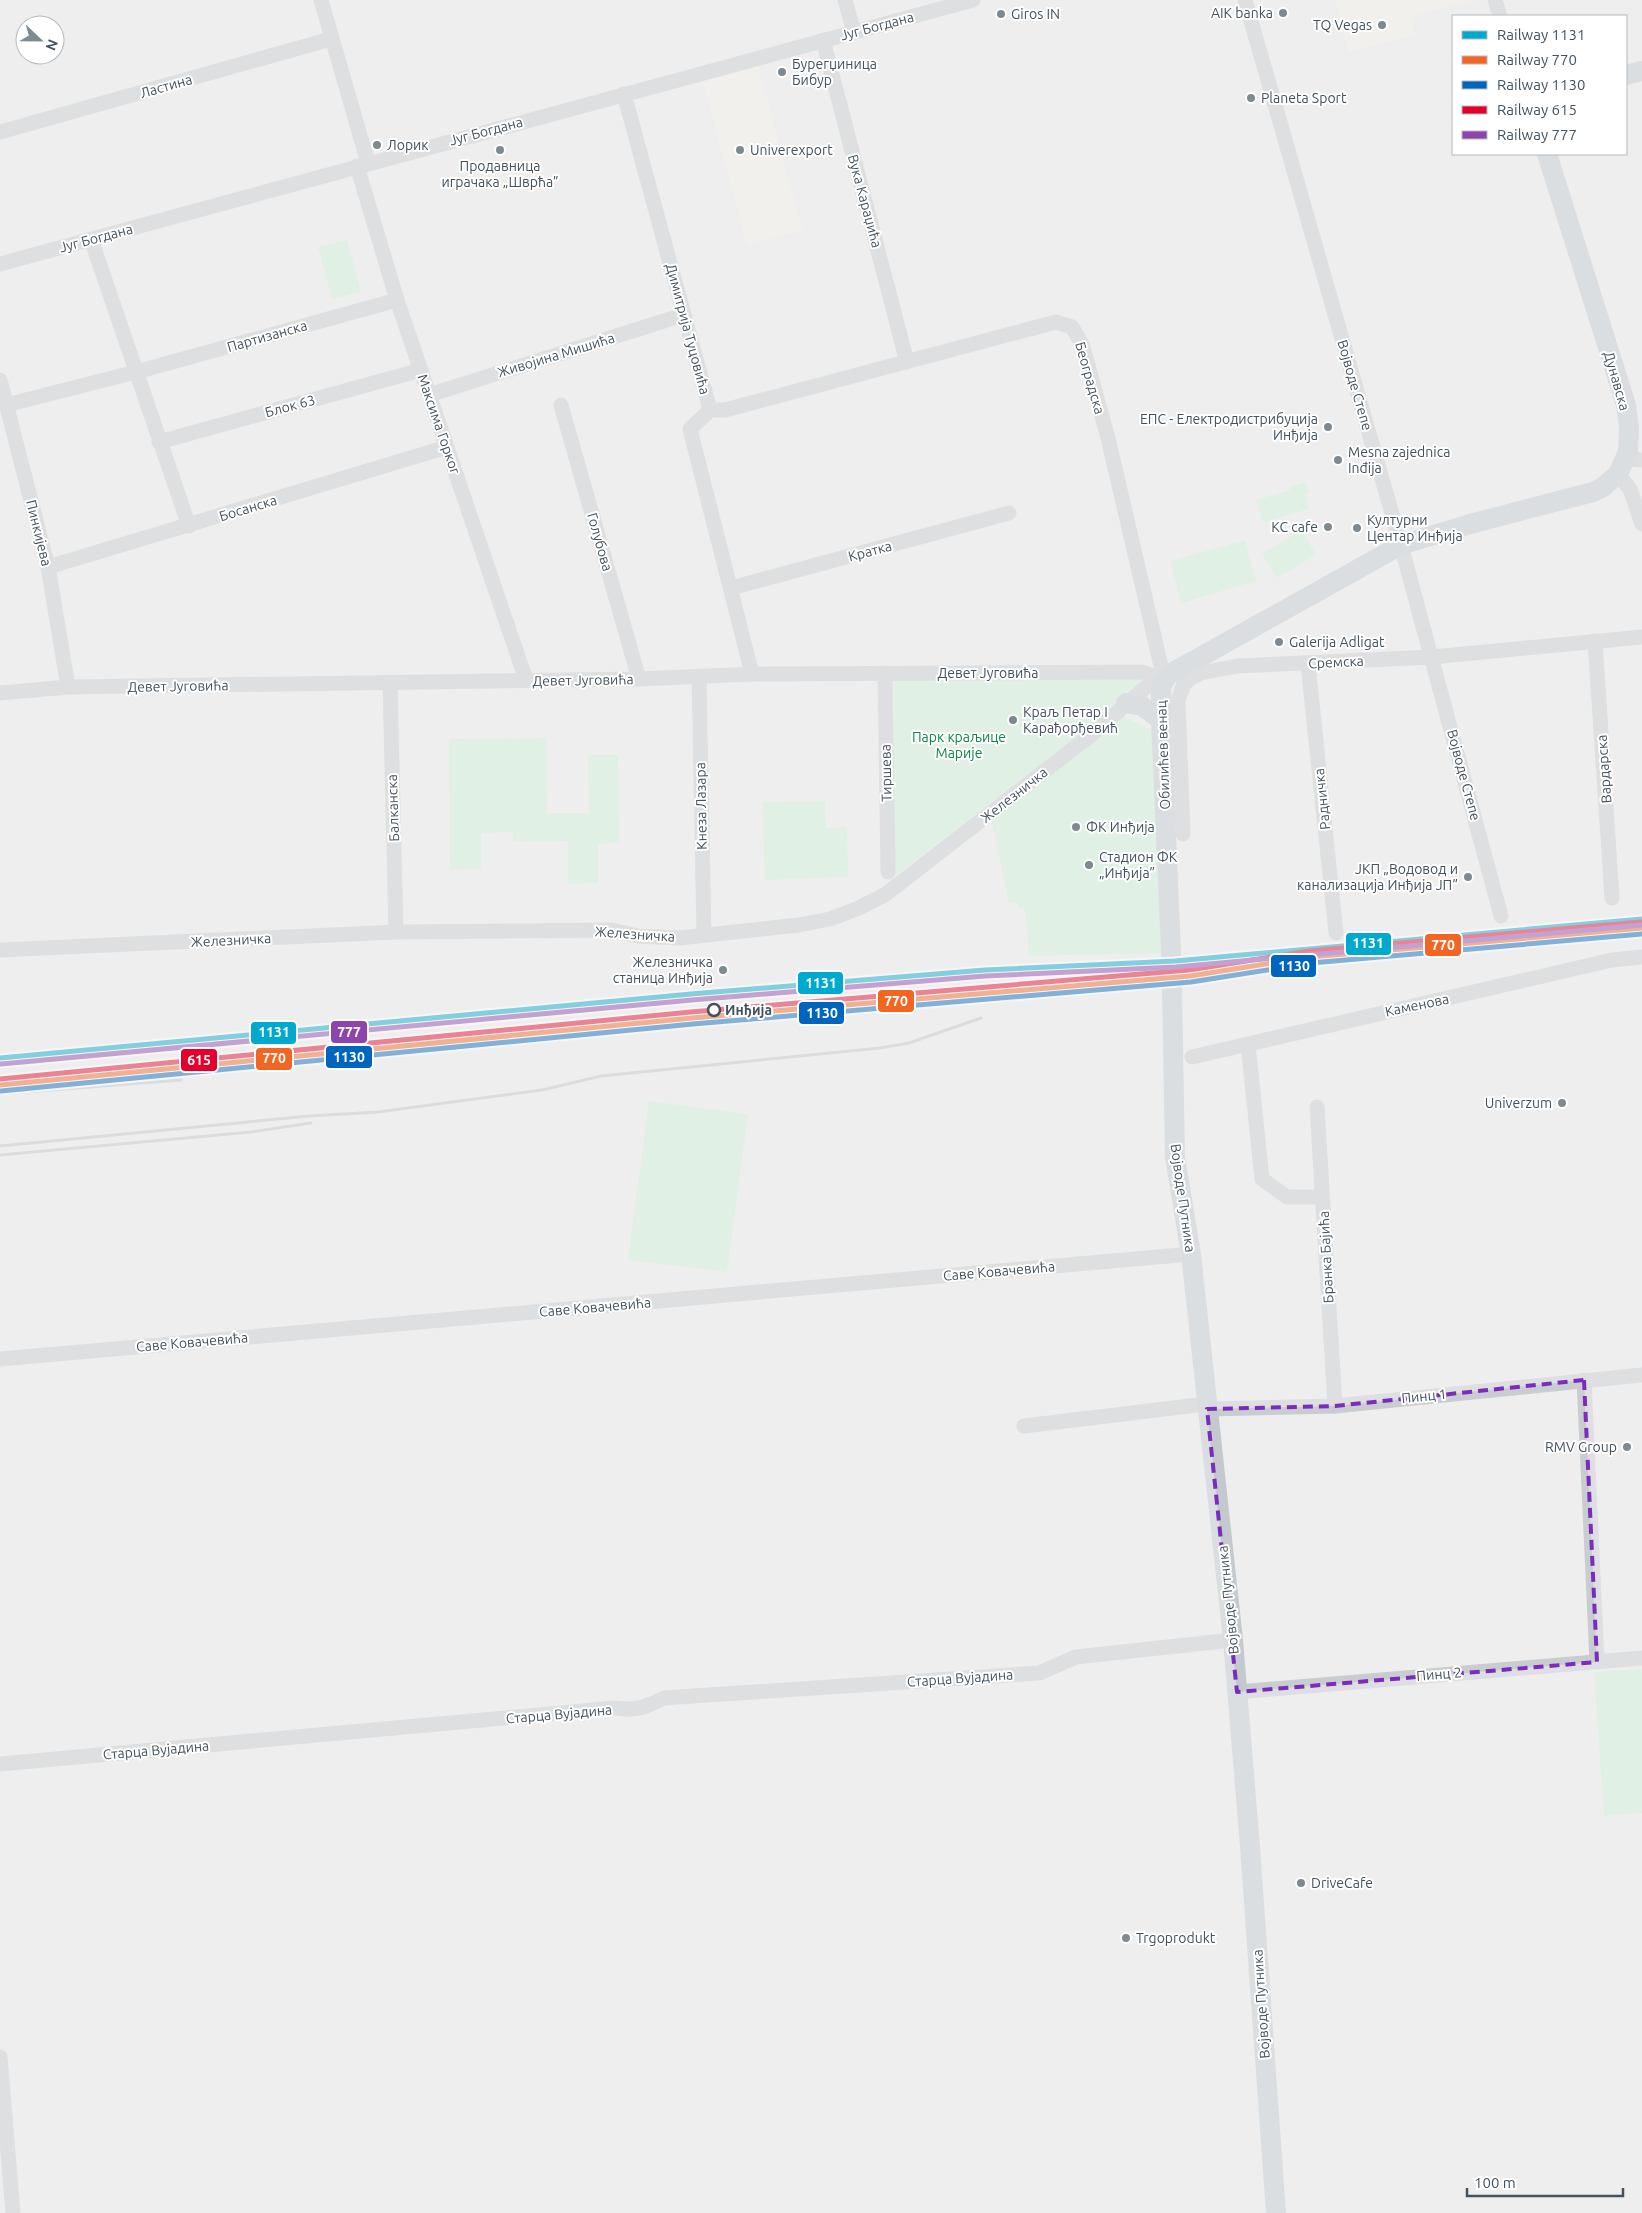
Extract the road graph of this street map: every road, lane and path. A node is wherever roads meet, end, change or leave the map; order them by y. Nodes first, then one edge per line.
1 (321, 0) edge
2 (844, 0) edge
3 (973, 0) edge
4 (1245, 0) edge
5 (1495, 0) edge
6 (1500, 15) edge
7 (854, 32) junction
8 (331, 39) junction
9 (823, 40) junction
10 (1642, 71) edge
11 (1627, 76) edge
12 (624, 94) junction
13 (0, 132) edge
14 (1547, 155) edge
15 (362, 164) junction
16 (91, 239) junction
17 (0, 264) edge
18 (397, 300) junction
19 (684, 315) junction
20 (907, 362) junction
21 (421, 370) junction
22 (136, 372) junction
23 (0, 380) edge
24 (429, 395) junction
25 (561, 404) dead end
26 (6, 405) junction
27 (710, 410) junction
28 (158, 442) junction
29 (447, 447) junction
30 (1629, 464) edge
31 (1009, 514) dead end
32 (1642, 524) edge
33 (188, 526) junction
34 (1401, 545) junction
35 (48, 567) junction
36 (731, 588) junction
37 (1642, 637) edge
38 (1595, 640) junction
39 (1226, 641) junction
40 (1432, 656) junction
41 (1308, 664) junction
42 (1237, 666) junction
43 (885, 673) junction
44 (752, 674) junction
45 (699, 676) junction
46 (639, 679) junction
47 (526, 680) junction
48 (1164, 680) junction
49 (390, 683) junction
50 (68, 687) junction
51 (0, 692) edge
52 (1126, 703) junction
53 (1161, 720) junction
54 (1184, 834) dead end
55 (888, 872) dead end
56 (1612, 898) dead end
57 (1501, 916) dead end
58 (396, 932) junction
59 (1336, 934) dead end
60 (704, 935) junction
61 (0, 950) edge
62 (1171, 951) tunnel mouth
63 (1642, 956) edge
64 (1172, 988) tunnel mouth
65 (1248, 1044) junction
66 (1192, 1057) dead end
67 (1317, 1107) dead end
68 (1322, 1197) junction
69 (1191, 1254) junction
70 (0, 1359) edge
71 (1642, 1374) edge
72 (1584, 1380) junction
73 (1206, 1406) junction
74 (1335, 1406) junction
75 (1024, 1426) dead end
76 (1233, 1640) junction
77 (1642, 1658) edge
78 (1597, 1662) junction
79 (1237, 1692) junction
80 (0, 1764) edge
81 (0, 2057) edge
82 (13, 2213) edge
83 (1276, 2213) edge

1 - 8 street, Максима Горког
2 - 7 street
3 - 7 street, Југ Богдана
4 - 34 street, Војводе Степе
5 - 6 street
7 - 9 street, Југ Богдана
8 - 13 street, Ластина
8 - 15 street, Максима Горког
9 - 12 street, Југ Богдана
9 - 20 street, Вука Караџића
10 - 11 main road
12 - 15 street, Југ Богдана
12 - 19 street, Димитрија Туцовића
14 - 30 main road, Дунавска
15 - 16 street, Југ Богдана
15 - 18 street, Максима Горког
16 - 17 street, Југ Богдана
16 - 22 street
18 - 21 street, Максима Горког
18 - 22 street, Партизанска
19 - 24 street, Живојина Мишића
19 - 27 street, Димитрија Туцовића
20 - 27 street, Београдска
20 - 48 street, Београдска
21 - 24 street, Максима Горког
21 - 28 street, Блок 63
22 - 26 street, Партизанска
22 - 28 street
23 - 26 street, Пинкијева
24 - 29 street, Максима Горког
25 - 46 street, Голубова
26 - 35 street, Пинкијева
27 - 36 street, Димитрија Туцовића
28 - 33 street
29 - 33 street, Босанска
29 - 47 street, Максима Горког
30 - 32 street
30 - 34 main road
31 - 36 street, Кратка
33 - 35 street, Босанска
34 - 39 main road, Железничка
34 - 40 street, Војводе Степе
35 - 50 street, Пинкијева
36 - 44 street, Димитрија Туцовића
37 - 38 street, Сремска
38 - 40 street, Сремска
38 - 56 street, Вардарска
39 - 42 street
39 - 48 main road, Железничка
40 - 41 street, Сремска
40 - 57 street, Војводе Степе
41 - 42 street, Сремска
41 - 59 street, Радничка
42 - 54 street, Сремска
43 - 44 street, Девет Југовића
43 - 48 street, Девет Југовића
43 - 55 street, Тиршева
44 - 45 street, Девет Југовића
45 - 46 street, Девет Југовића
45 - 60 street, Кнеза Лазара
46 - 47 street, Девет Југовића
47 - 49 street, Девет Југовића
48 - 52 street, Железничка
48 - 53 main road, Обилићев венац
49 - 50 street, Девет Југовића
49 - 58 street, Балканска
50 - 51 street, Девет Југовића
52 - 53 main road
52 - 60 street, Железничка
53 - 62 main road, Обилићев венац
58 - 60 street, Железничка
58 - 61 street, Железничка
63 - 65 street, Каменова
64 - 69 main road, Војводе Путника
65 - 66 street, Каменова
65 - 68 street
67 - 68 street, Бранка Бајића
68 - 74 street, Бранка Бајића
69 - 70 street, Саве Ковачевића
69 - 73 main road, Војводе Путника
71 - 72 street, Пинц 1
72 - 74 street, Пинц 1
72 - 78 street
73 - 74 street, Пинц 1
73 - 75 street, Пинц 1
73 - 76 main road, Војводе Путника
76 - 79 main road, Војводе Путника
76 - 80 street, Старца Вујадина
77 - 78 street, Пинц 2
78 - 79 street, Пинц 2
79 - 83 main road, Војводе Путника
81 - 82 street

